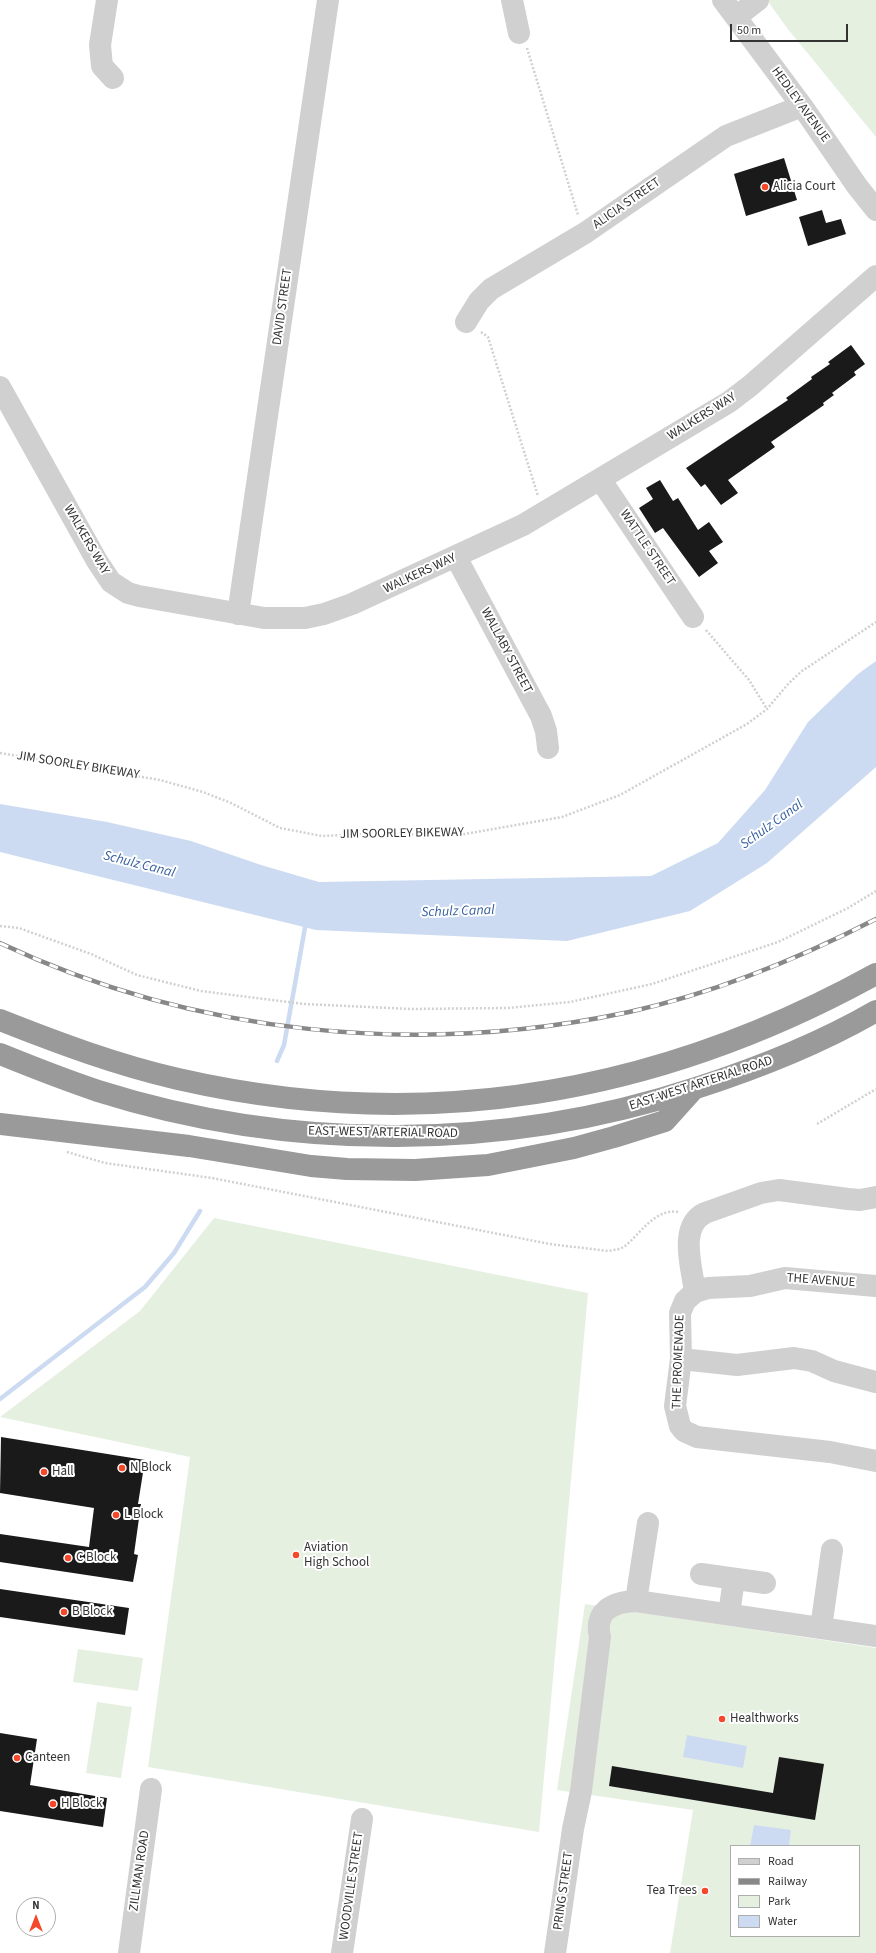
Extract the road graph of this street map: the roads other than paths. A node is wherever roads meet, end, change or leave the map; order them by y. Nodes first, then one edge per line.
1 (106, 0) edge
2 (328, 0) edge
3 (512, 0) edge
4 (723, 0) edge
5 (758, 0) edge
6 (736, 17) junction
7 (519, 32) road end
8 (113, 78) dead end
9 (802, 106) junction
10 (876, 210) edge
11 (876, 276) edge
12 (466, 322) road end
13 (0, 387) edge
14 (600, 479) junction
15 (456, 557) junction
16 (238, 614) junction
17 (693, 617) road end
18 (548, 748) dead end
19 (876, 974) edge
20 (876, 1011) edge
21 (0, 1020) edge
22 (0, 1054) edge
23 (694, 1089) junction
24 (0, 1124) edge
25 (876, 1197) edge
26 (876, 1286) edge
27 (695, 1292) junction
28 (681, 1359) junction
29 (876, 1382) edge
30 (876, 1461) edge
31 (648, 1523) dead end
32 (832, 1550) dead end
33 (701, 1574) dead end
34 (734, 1579) junction
35 (765, 1582) dead end
36 (636, 1601) junction
37 (729, 1614) junction
38 (820, 1628) junction
39 (876, 1636) edge
40 (151, 1789) dead end
41 (362, 1818) dead end
42 (129, 1953) edge
43 (342, 1953) edge
44 (555, 1953) edge

1 - 8 street
2 - 16 street, DAVID STREET
3 - 7 street
4 - 6 street, HEDLEY AVENUE
5 - 6 street
6 - 9 street, HEDLEY AVENUE
9 - 10 street, HEDLEY AVENUE
9 - 12 street, ALICIA STREET
11 - 14 street, WALKERS WAY
13 - 16 street, WALKERS WAY
14 - 15 street, WALKERS WAY
14 - 17 street, WATTLE STREET
15 - 16 street, WALKERS WAY
15 - 18 street, WALLABY STREET
19 - 21 highway
20 - 23 highway, EAST-WEST ARTERIAL ROAD
22 - 23 highway, EAST-WEST ARTERIAL ROAD
23 - 24 highway
25 - 27 street
26 - 27 street, THE AVENUE
27 - 28 street, THE PROMENADE
28 - 29 street
28 - 30 street, THE PROMENADE
31 - 36 street
32 - 38 street
33 - 34 street
34 - 35 street
34 - 37 street
36 - 37 street
36 - 44 street, PRING STREET
37 - 38 street
38 - 39 street
40 - 42 street, ZILLMAN ROAD
41 - 43 street, WOODVILLE STREET

